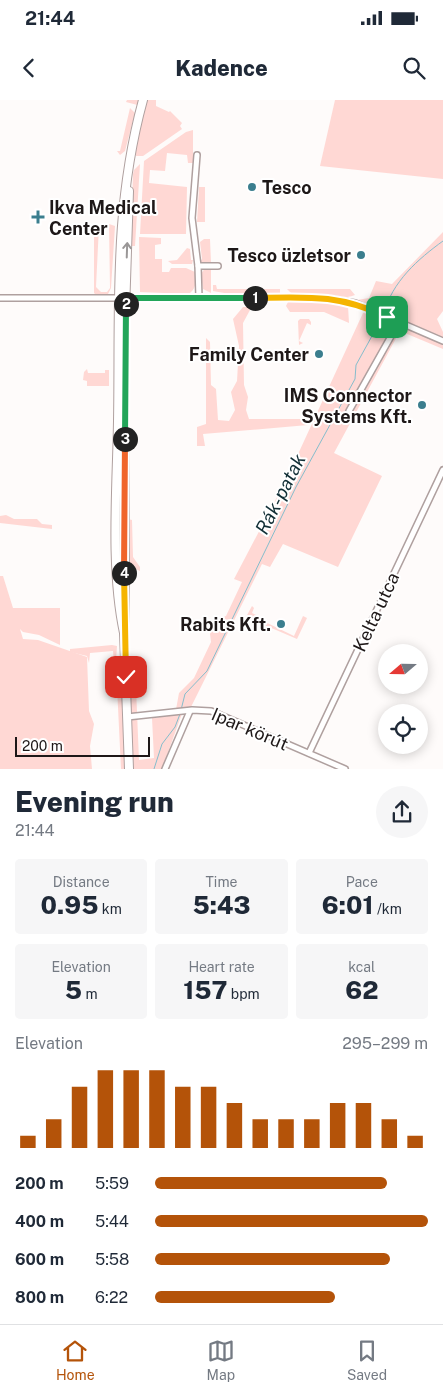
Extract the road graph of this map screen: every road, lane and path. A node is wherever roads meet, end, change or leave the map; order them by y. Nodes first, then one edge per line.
1 (143, 100) edge
2 (197, 155) dead end
3 (198, 266) junction
4 (218, 266) dead end
5 (0, 298) edge
6 (199, 298) junction
7 (122, 299) junction
8 (399, 322) junction
9 (443, 341) edge
10 (349, 411) dead end
11 (443, 470) edge
12 (187, 711) junction
13 (127, 717) junction
14 (309, 753) junction
15 (129, 769) edge
16 (165, 769) edge
17 (345, 769) edge

1 - 7 main road
2 - 3 street
3 - 4 street
3 - 6 street
5 - 7 street
6 - 7 street
6 - 8 street
7 - 13 main road
8 - 9 street
8 - 10 street
11 - 14 street, Kelta utca
12 - 13 street, Ipar körút
12 - 14 street, Ipar körút
12 - 16 street
13 - 15 main road
14 - 17 street, Ipar körút

